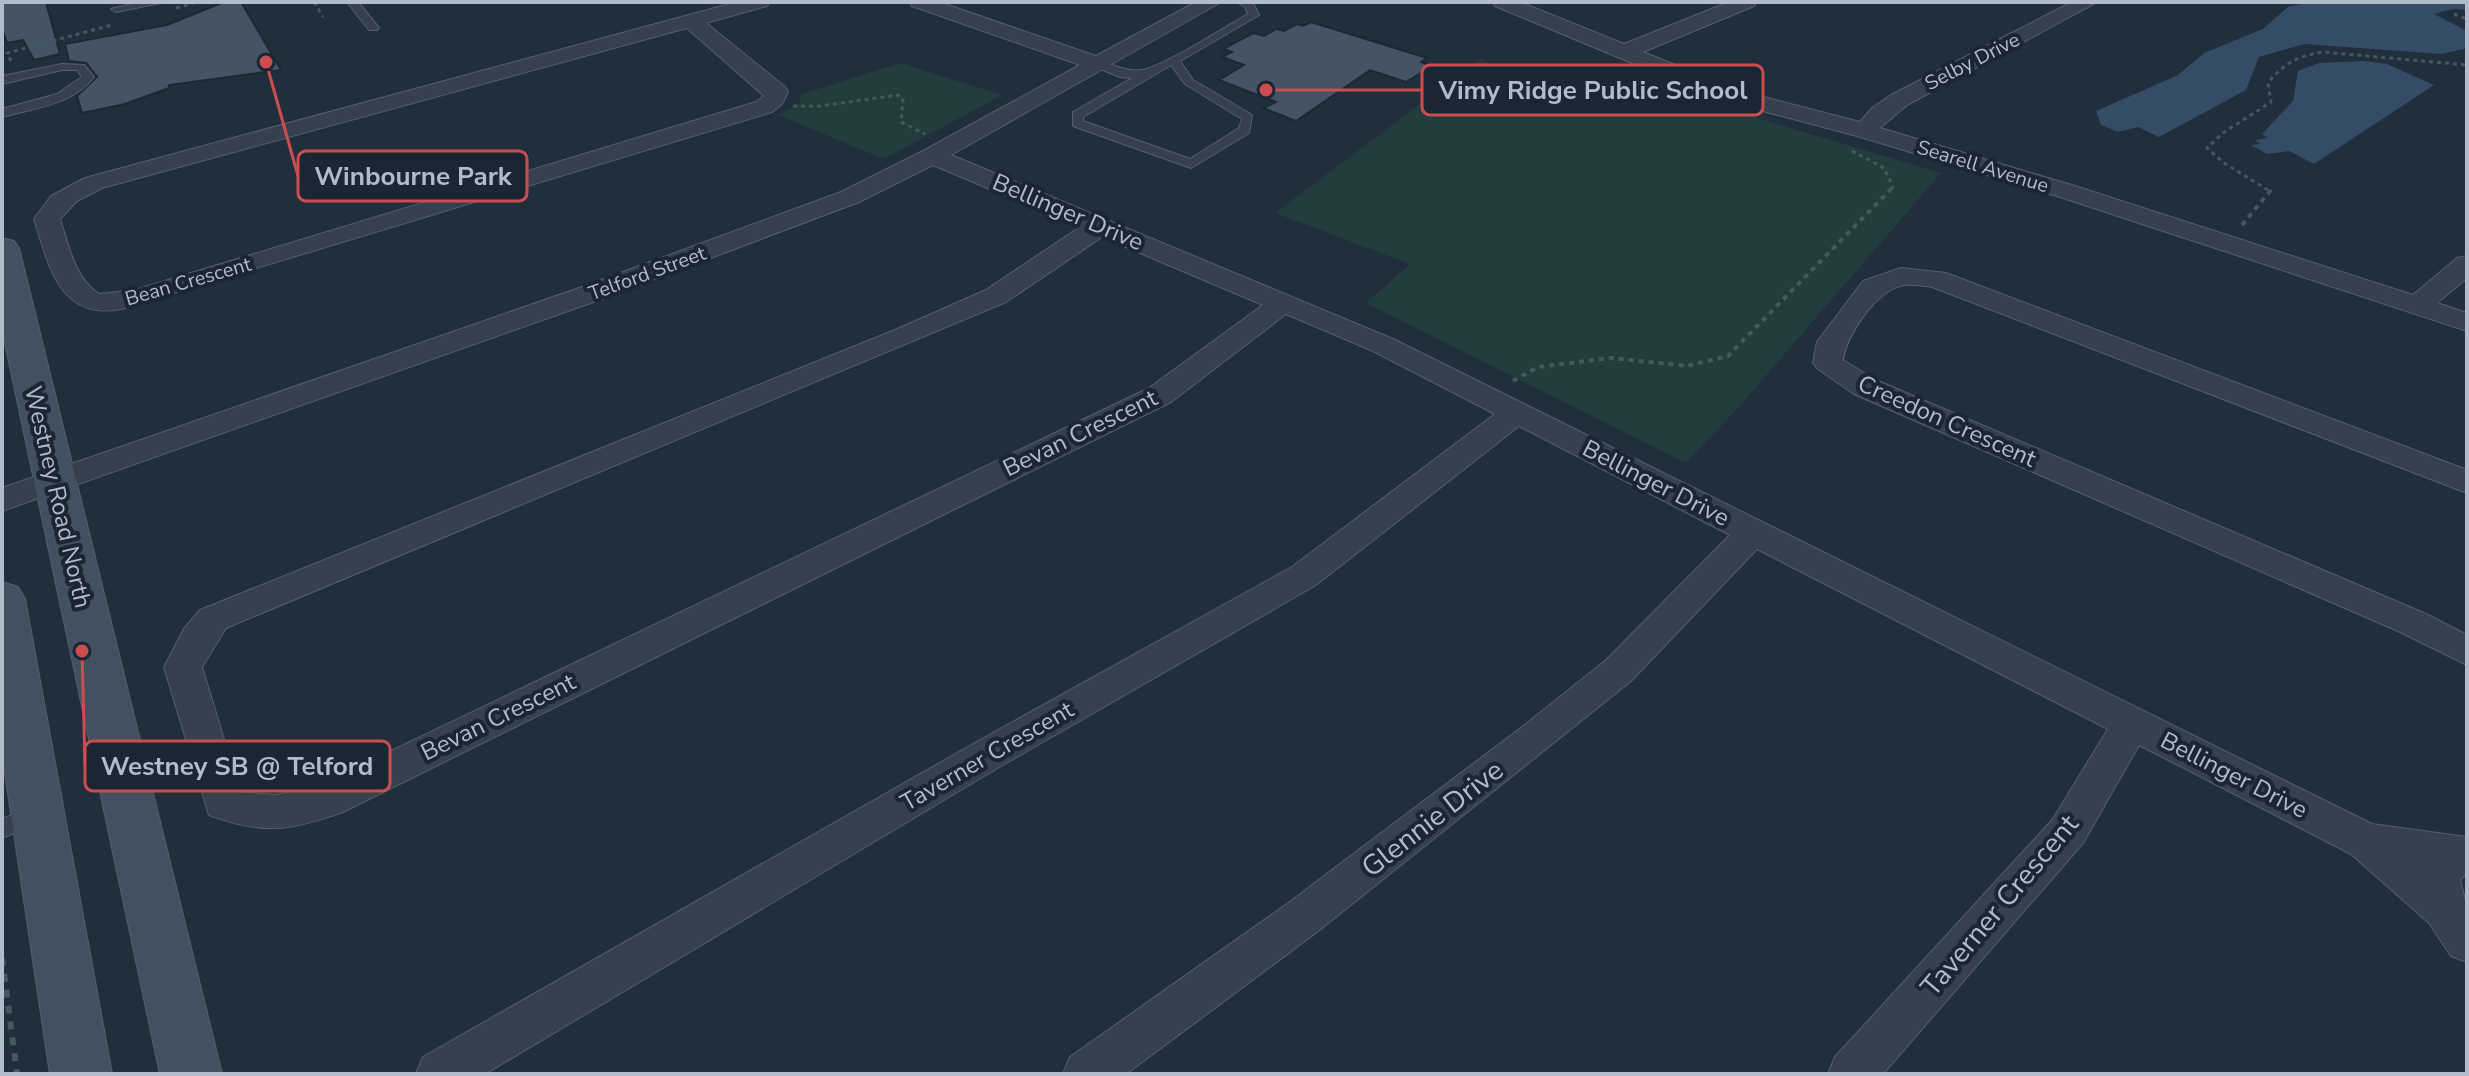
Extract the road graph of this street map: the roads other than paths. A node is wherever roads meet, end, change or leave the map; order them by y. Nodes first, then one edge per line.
1 (352, 2) edge
2 (760, 2) edge
3 (919, 2) edge
4 (985, 2) edge
5 (1211, 2) edge
6 (1242, 2) edge
7 (1502, 2) edge
8 (1747, 2) edge
9 (2087, 2) edge
10 (162, 7) edge
11 (116, 9) dead end
12 (959, 15) junction
13 (691, 21) junction
14 (373, 28) dead end
15 (1624, 52) junction
16 (1174, 61) junction
17 (1097, 64) junction
18 (1149, 73) junction
19 (2, 80) edge
20 (2, 113) edge
21 (1857, 140) junction
22 (933, 147) junction
23 (1100, 226) junction
24 (2, 248) edge
25 (2467, 264) edge
26 (1284, 302) junction
27 (2417, 306) junction
28 (2467, 322) edge
29 (1515, 397) junction
30 (2467, 482) edge
31 (55, 483) junction
32 (2, 500) edge
33 (1753, 532) junction
34 (2, 599) edge
35 (2467, 651) edge
36 (2131, 724) junction
37 (19, 821) edge
38 (2366, 841) junction
39 (2464, 855) edge
40 (2442, 908) junction
41 (2467, 942) edge
42 (81, 1074) edge
43 (191, 1074) edge
44 (440, 1074) edge
45 (1087, 1074) edge
46 (1852, 1074) edge

1 - 14 lane
2 - 13 street, Bean Crescent
3 - 12 street
4 - 12 street
5 - 17 street, Telford Street
6 - 16 lane
7 - 15 street, Searell Avenue
8 - 15 street
9 - 21 street, Selby Drive
10 - 11 lane
12 - 17 street
13 - 13 street, Bean Crescent
15 - 21 street, Searell Avenue
16 - 18 lane
16 - 18 lane
17 - 18 lane
17 - 22 street, Telford Street
19 - 20 lane
21 - 27 street, Searell Avenue
22 - 23 street, Bellinger Drive
22 - 31 street, Telford Street
23 - 26 street, Bellinger Drive
23 - 26 street, Bevan Crescent
24 - 31 main road, Westney Road North
25 - 27 street
26 - 29 street, Bellinger Drive
27 - 28 street, Searell Avenue
29 - 33 street, Bellinger Drive
29 - 44 street, Taverner Crescent
30 - 35 street, Creedon Crescent
31 - 32 street, Telford Street
31 - 43 main road, Westney Road North
33 - 36 street, Bellinger Drive
33 - 45 street, Glennie Drive
34 - 37 main road
36 - 38 street, Bellinger Drive
36 - 46 street, Taverner Crescent
37 - 42 main road
38 - 39 street, Bellinger Drive
38 - 40 street, Bellinger Drive
39 - 40 street
40 - 41 street, Bellinger Drive

